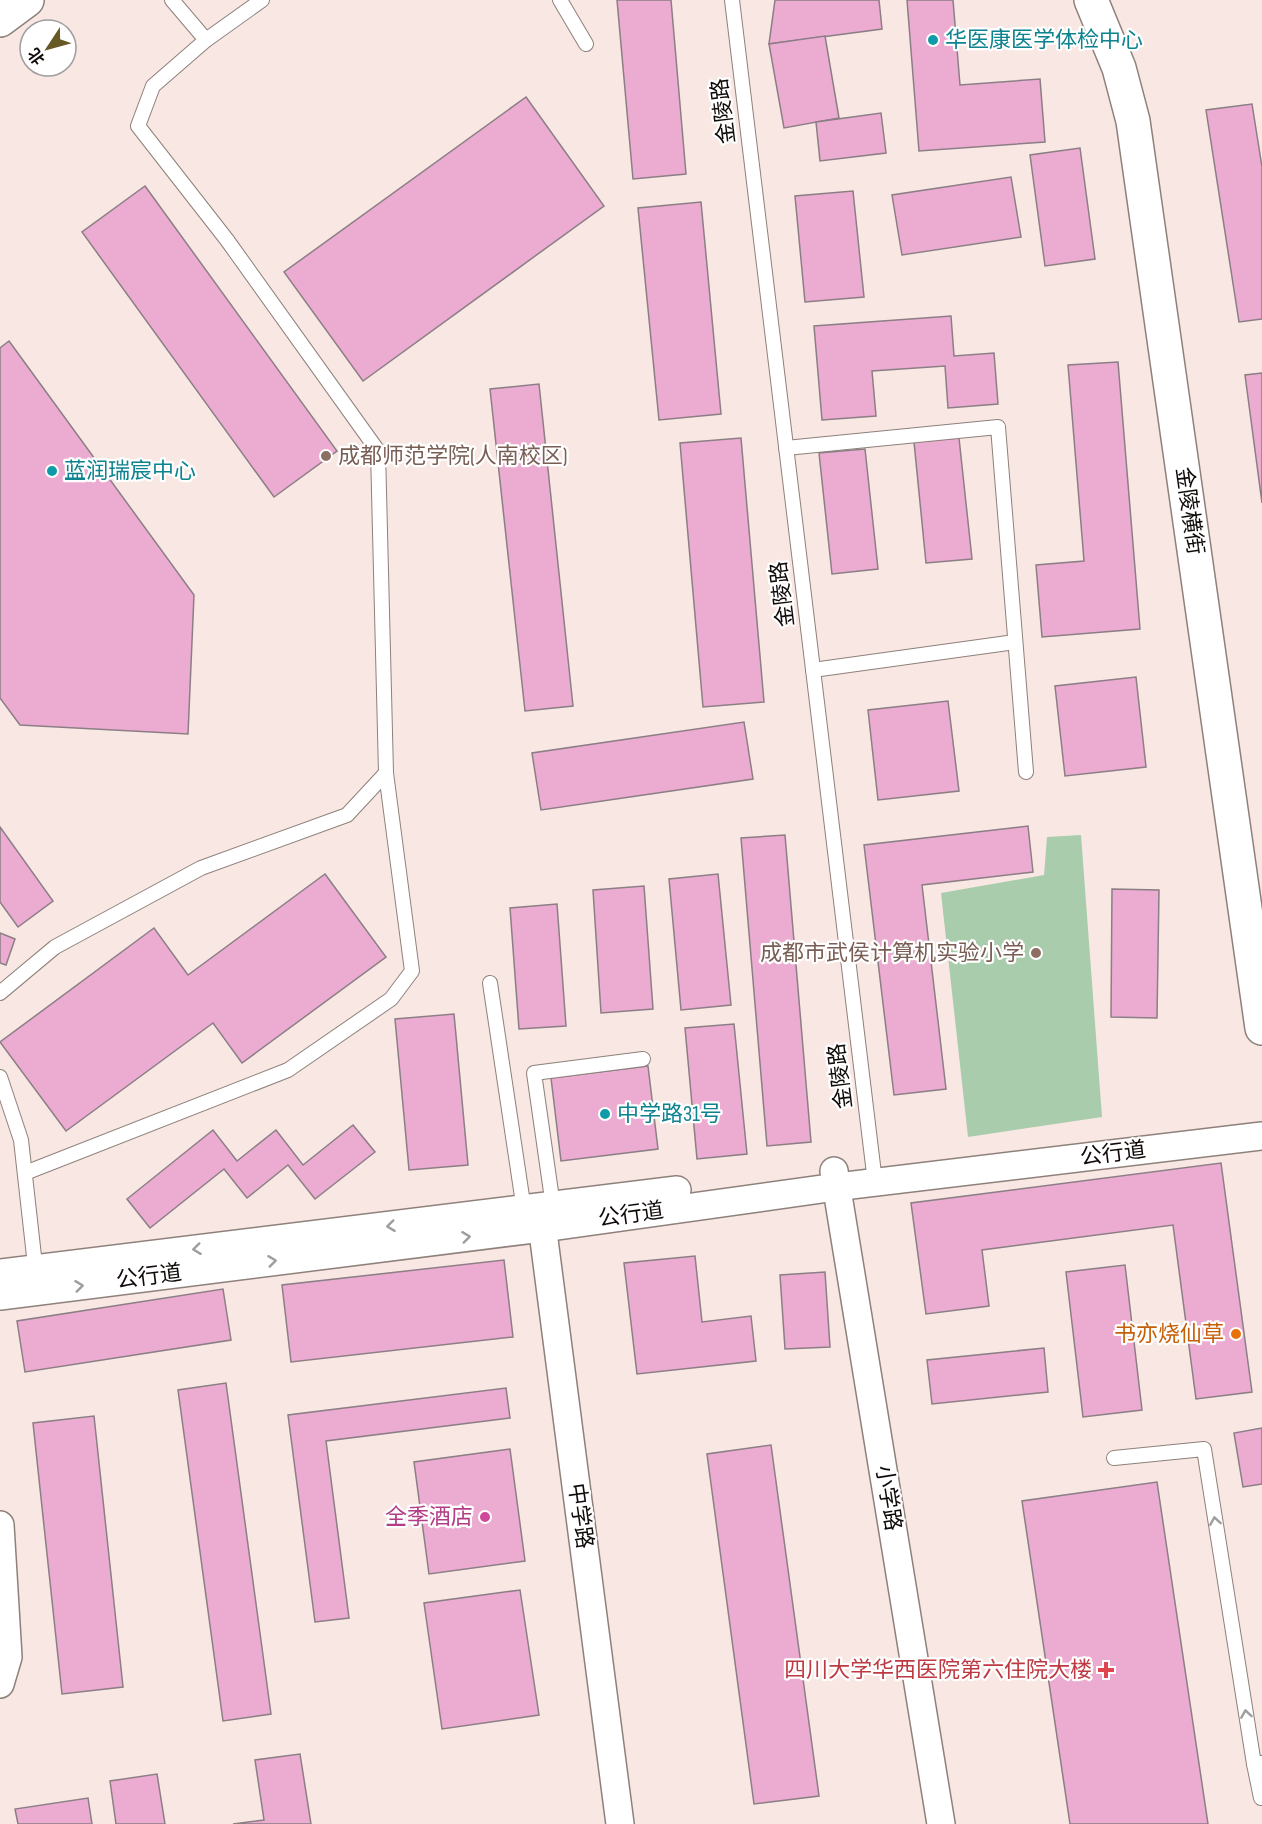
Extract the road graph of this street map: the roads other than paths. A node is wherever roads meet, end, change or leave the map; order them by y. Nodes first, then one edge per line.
1 (27, 0) edge
2 (172, 0) edge
3 (262, 0) edge
4 (560, 0) edge
5 (732, 0) edge
6 (1091, 0) edge
7 (0, 20) edge
8 (206, 40) junction
9 (586, 44) dead end
10 (786, 448) junction
11 (1015, 642) junction
12 (813, 670) junction
13 (1026, 772) dead end
14 (386, 773) junction
15 (490, 983) dead end
16 (0, 993) edge
17 (1262, 1028) edge
18 (643, 1059) dead end
19 (0, 1077) edge
20 (1262, 1120) edge
21 (1262, 1136) edge
22 (25, 1173) junction
23 (874, 1174) junction
24 (835, 1179) junction
25 (539, 1213) junction
26 (0, 1273) edge
27 (36, 1280) junction
28 (0, 1296) edge
29 (1114, 1458) dead end
30 (0, 1525) edge
31 (0, 1684) edge
32 (1258, 1763) edge
33 (1262, 1802) edge
34 (620, 1824) edge
35 (941, 1824) edge

1 - 7 street
2 - 8 lane
3 - 8 lane
4 - 9 lane
5 - 10 lane, 金陵路
6 - 17 street, 金陵横街
8 - 14 lane
10 - 11 lane
10 - 12 lane, 金陵路
11 - 12 lane
11 - 13 lane
12 - 23 lane, 金陵路
14 - 16 lane
14 - 22 lane
15 - 25 lane
18 - 25 lane
19 - 22 lane
20 - 23 street, 公行道
21 - 23 street, 公行道
22 - 27 lane
23 - 24 street, 公行道
24 - 25 street, 公行道
24 - 35 street, 小学路
25 - 27 street, 公行道
25 - 34 street, 中学路
26 - 27 street, 公行道
27 - 28 street, 公行道
32 -> 29 lane
30 - 31 street
32 - 33 lane

